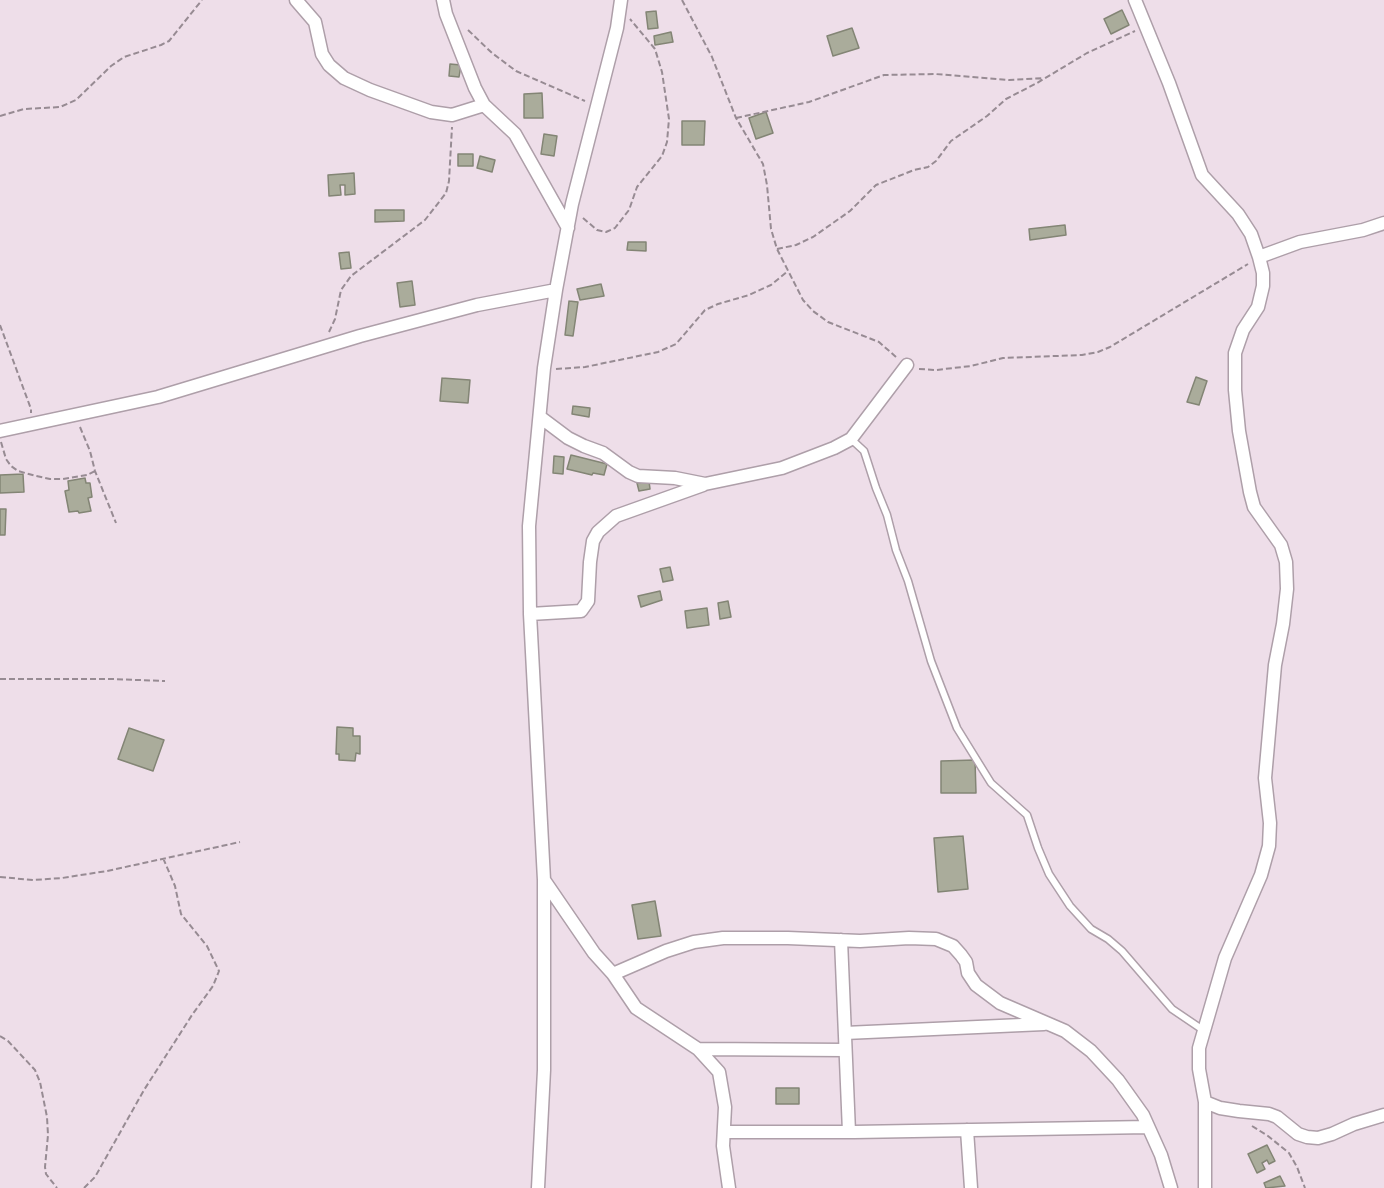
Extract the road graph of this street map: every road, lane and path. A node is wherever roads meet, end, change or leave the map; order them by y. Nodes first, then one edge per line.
1 (202, 0) edge
2 (296, 0) edge
3 (444, 0) edge
4 (682, 0) edge
5 (1135, 0) edge
6 (621, 4) edge
7 (1144, 25) junction
8 (464, 28) dead end
9 (1046, 77) junction
10 (597, 104) junction
11 (484, 105) junction
12 (452, 115) junction
13 (0, 116) edge
14 (736, 118) junction
15 (572, 204) junction
16 (1384, 223) edge
17 (568, 228) junction
18 (777, 249) junction
19 (1259, 257) junction
20 (788, 270) junction
21 (556, 290) junction
22 (0, 325) edge
23 (318, 348) junction
24 (907, 365) junction
25 (544, 368) junction
26 (69, 415) junction
27 (540, 417) junction
28 (27, 424) junction
29 (0, 431) edge
30 (0, 439) edge
31 (851, 439) junction
32 (95, 471) junction
33 (705, 484) junction
34 (116, 523) dead end
35 (530, 614) junction
36 (0, 680) edge
37 (165, 681) dead end
38 (240, 842) dead end
39 (164, 858) junction
40 (0, 877) edge
41 (544, 880) junction
42 (841, 940) junction
43 (613, 974) junction
44 (1049, 1024) junction
45 (1203, 1030) junction
46 (844, 1032) junction
47 (0, 1036) edge
48 (698, 1049) junction
49 (845, 1050) junction
50 (1205, 1101) junction
51 (1384, 1115) edge
52 (1251, 1126) dead end
53 (1148, 1127) junction
54 (967, 1130) junction
55 (724, 1132) junction
56 (849, 1132) junction
57 (57, 1188) edge
58 (84, 1188) edge
59 (538, 1188) edge
60 (729, 1188) edge
61 (971, 1188) edge
62 (1171, 1188) edge
63 (1205, 1188) edge
64 (1305, 1188) edge

1 - 13 path
2 - 12 street
3 - 11 street
4 - 14 path
5 - 7 street
6 - 10 street
6 - 15 path
7 - 9 path
7 - 19 street
8 - 10 path
9 - 14 path
9 - 18 path
10 - 15 street
11 - 12 street
11 - 17 street
12 - 23 path
14 - 18 path
15 - 17 street
16 - 19 street
17 - 21 street
18 - 20 path
19 - 24 path
19 - 45 street
20 - 24 path
20 - 25 path
21 - 23 street
21 - 25 street
22 - 28 path
23 - 26 street
24 - 31 street
25 - 27 street
26 - 28 street
26 - 32 path
27 - 33 street
27 - 35 street
28 - 29 street
30 - 32 path
31 - 33 street
31 - 45 lane
32 - 34 path
33 - 35 street
35 - 41 street
36 - 37 path
38 - 39 path
39 - 40 path
39 - 58 path
41 - 43 street
41 - 59 street
42 - 43 street
42 - 44 street
42 - 46 street
43 - 48 street
44 - 46 street
44 - 53 street
45 - 50 street
46 - 49 street
47 - 57 path
48 - 49 street
48 - 55 street
49 - 56 street
50 - 51 street
50 - 63 street
52 - 64 path
53 - 54 street
53 - 62 street
54 - 56 street
54 - 61 street
55 - 56 street
55 - 60 street

